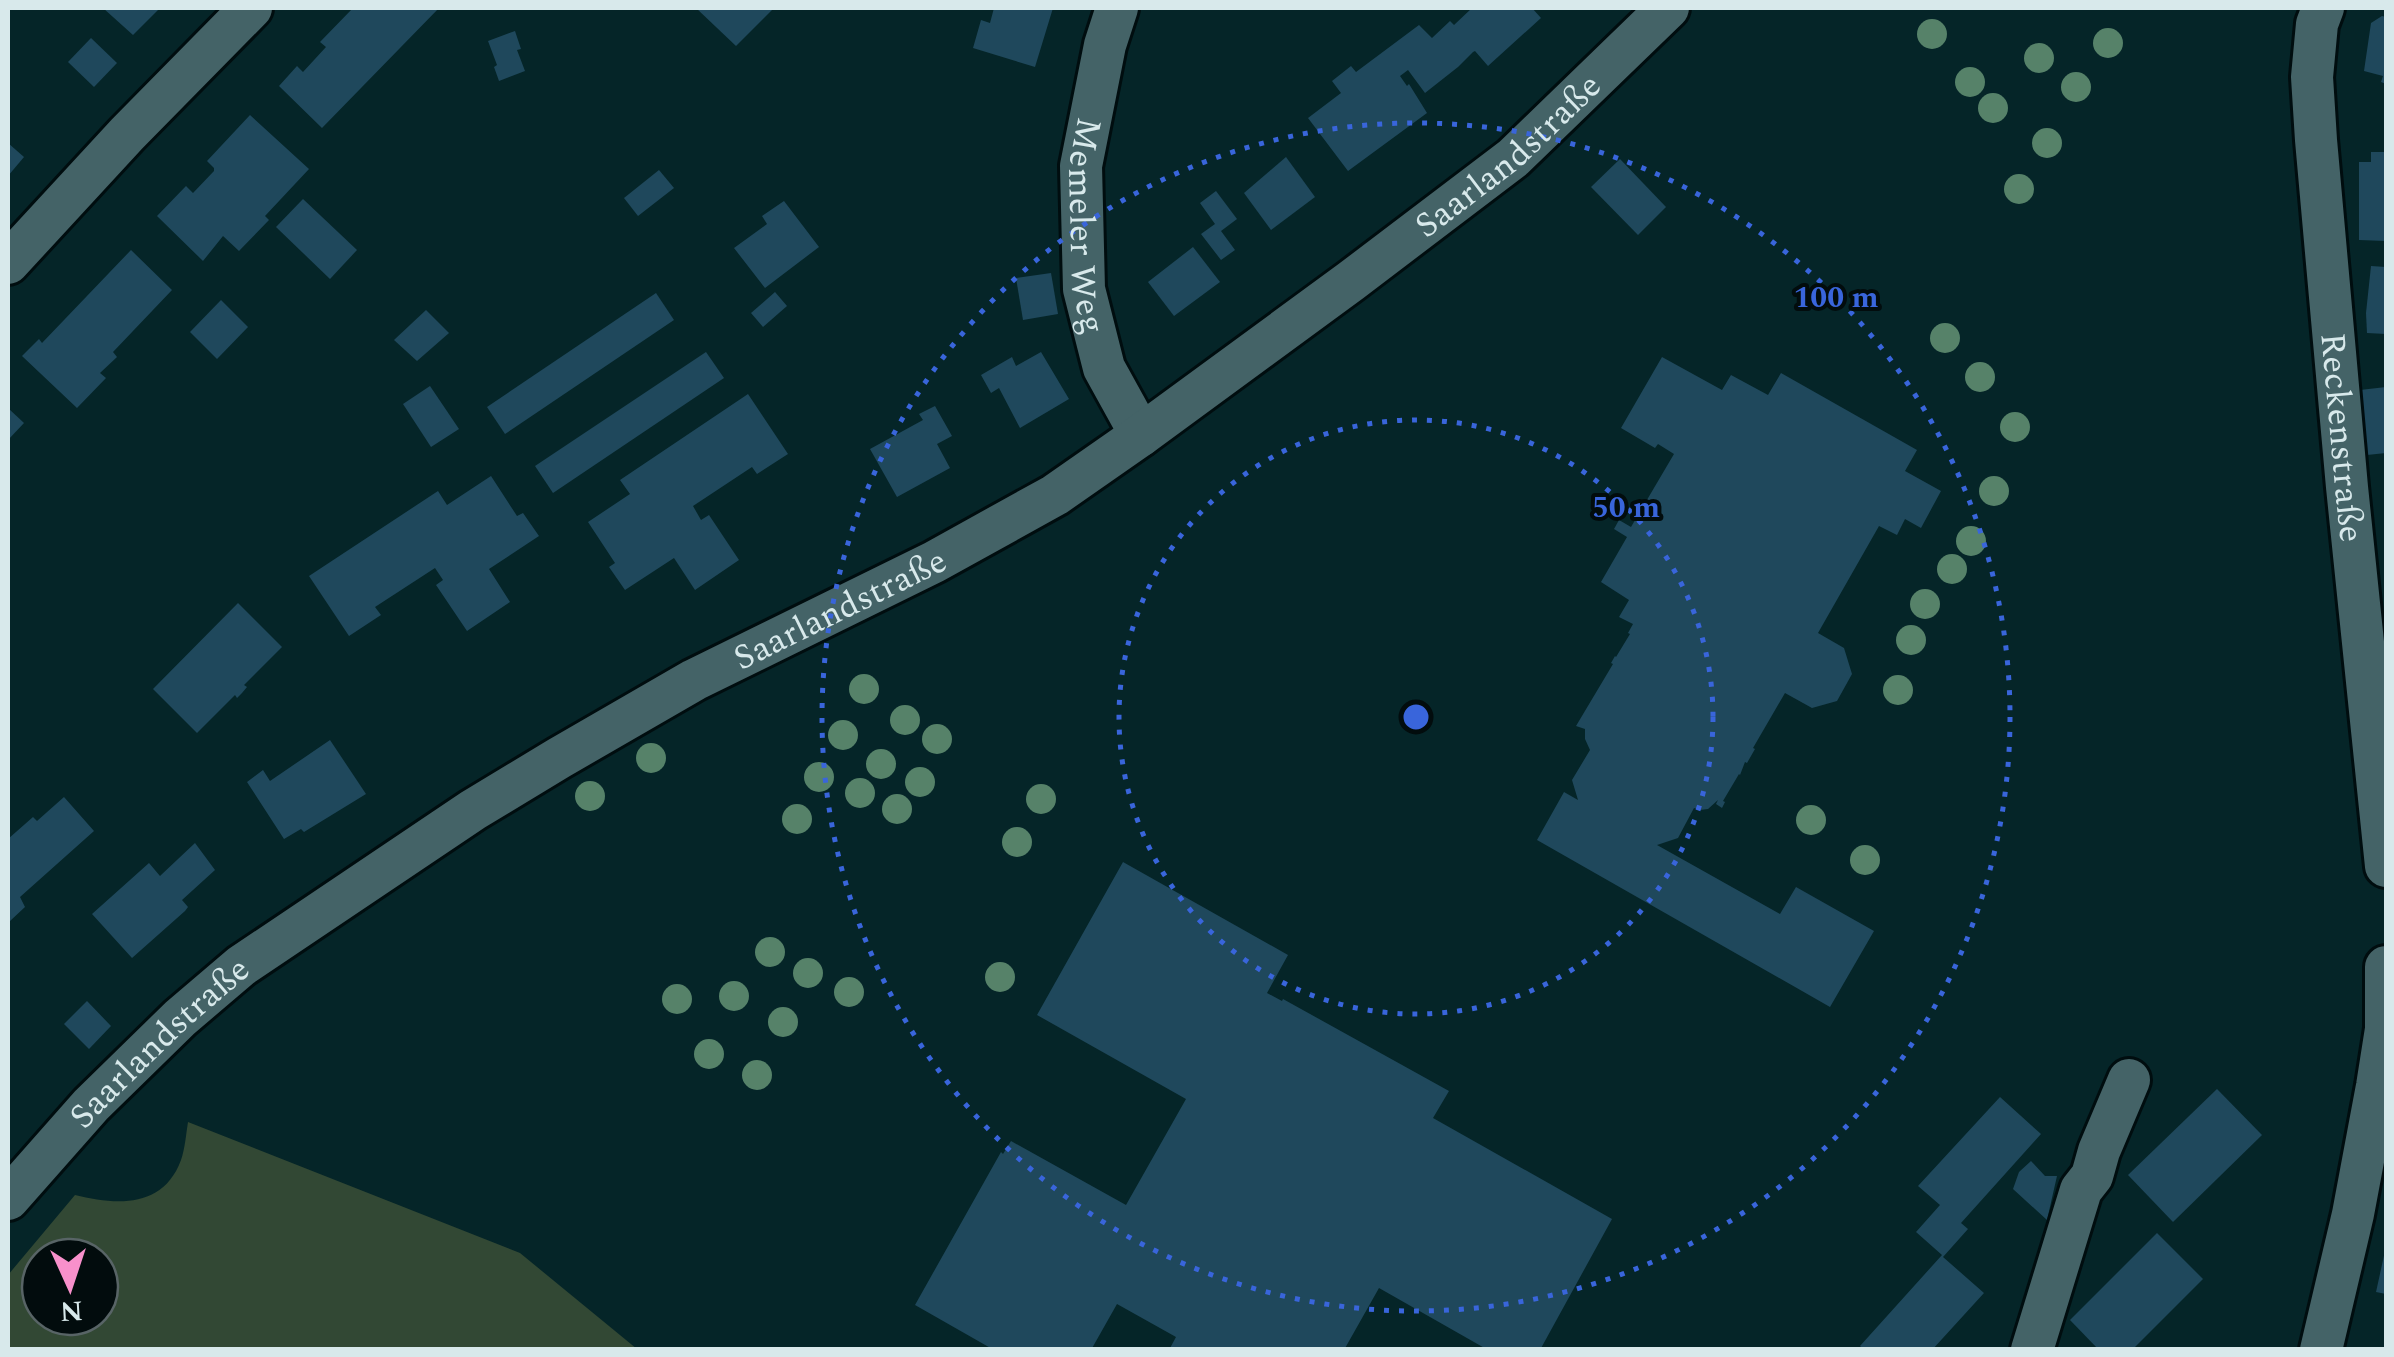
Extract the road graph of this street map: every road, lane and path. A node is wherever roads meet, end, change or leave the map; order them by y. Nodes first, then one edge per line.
1 (251, 8) edge
2 (1117, 8) edge
3 (1668, 8) edge
4 (2322, 8) edge
5 (8, 262) edge
6 (1141, 434) junction
7 (2386, 866) edge
8 (2386, 966) edge
9 (2129, 1080) dead end
10 (8, 1199) edge
11 (2032, 1350) edge
12 (2321, 1350) edge

1 - 5 street
2 - 6 street, Memeler Weg
3 - 6 street, Saarlandstraße
4 - 7 street, Reckenstraße
6 - 10 street, Saarlandstraße
8 - 12 street
9 - 11 street

